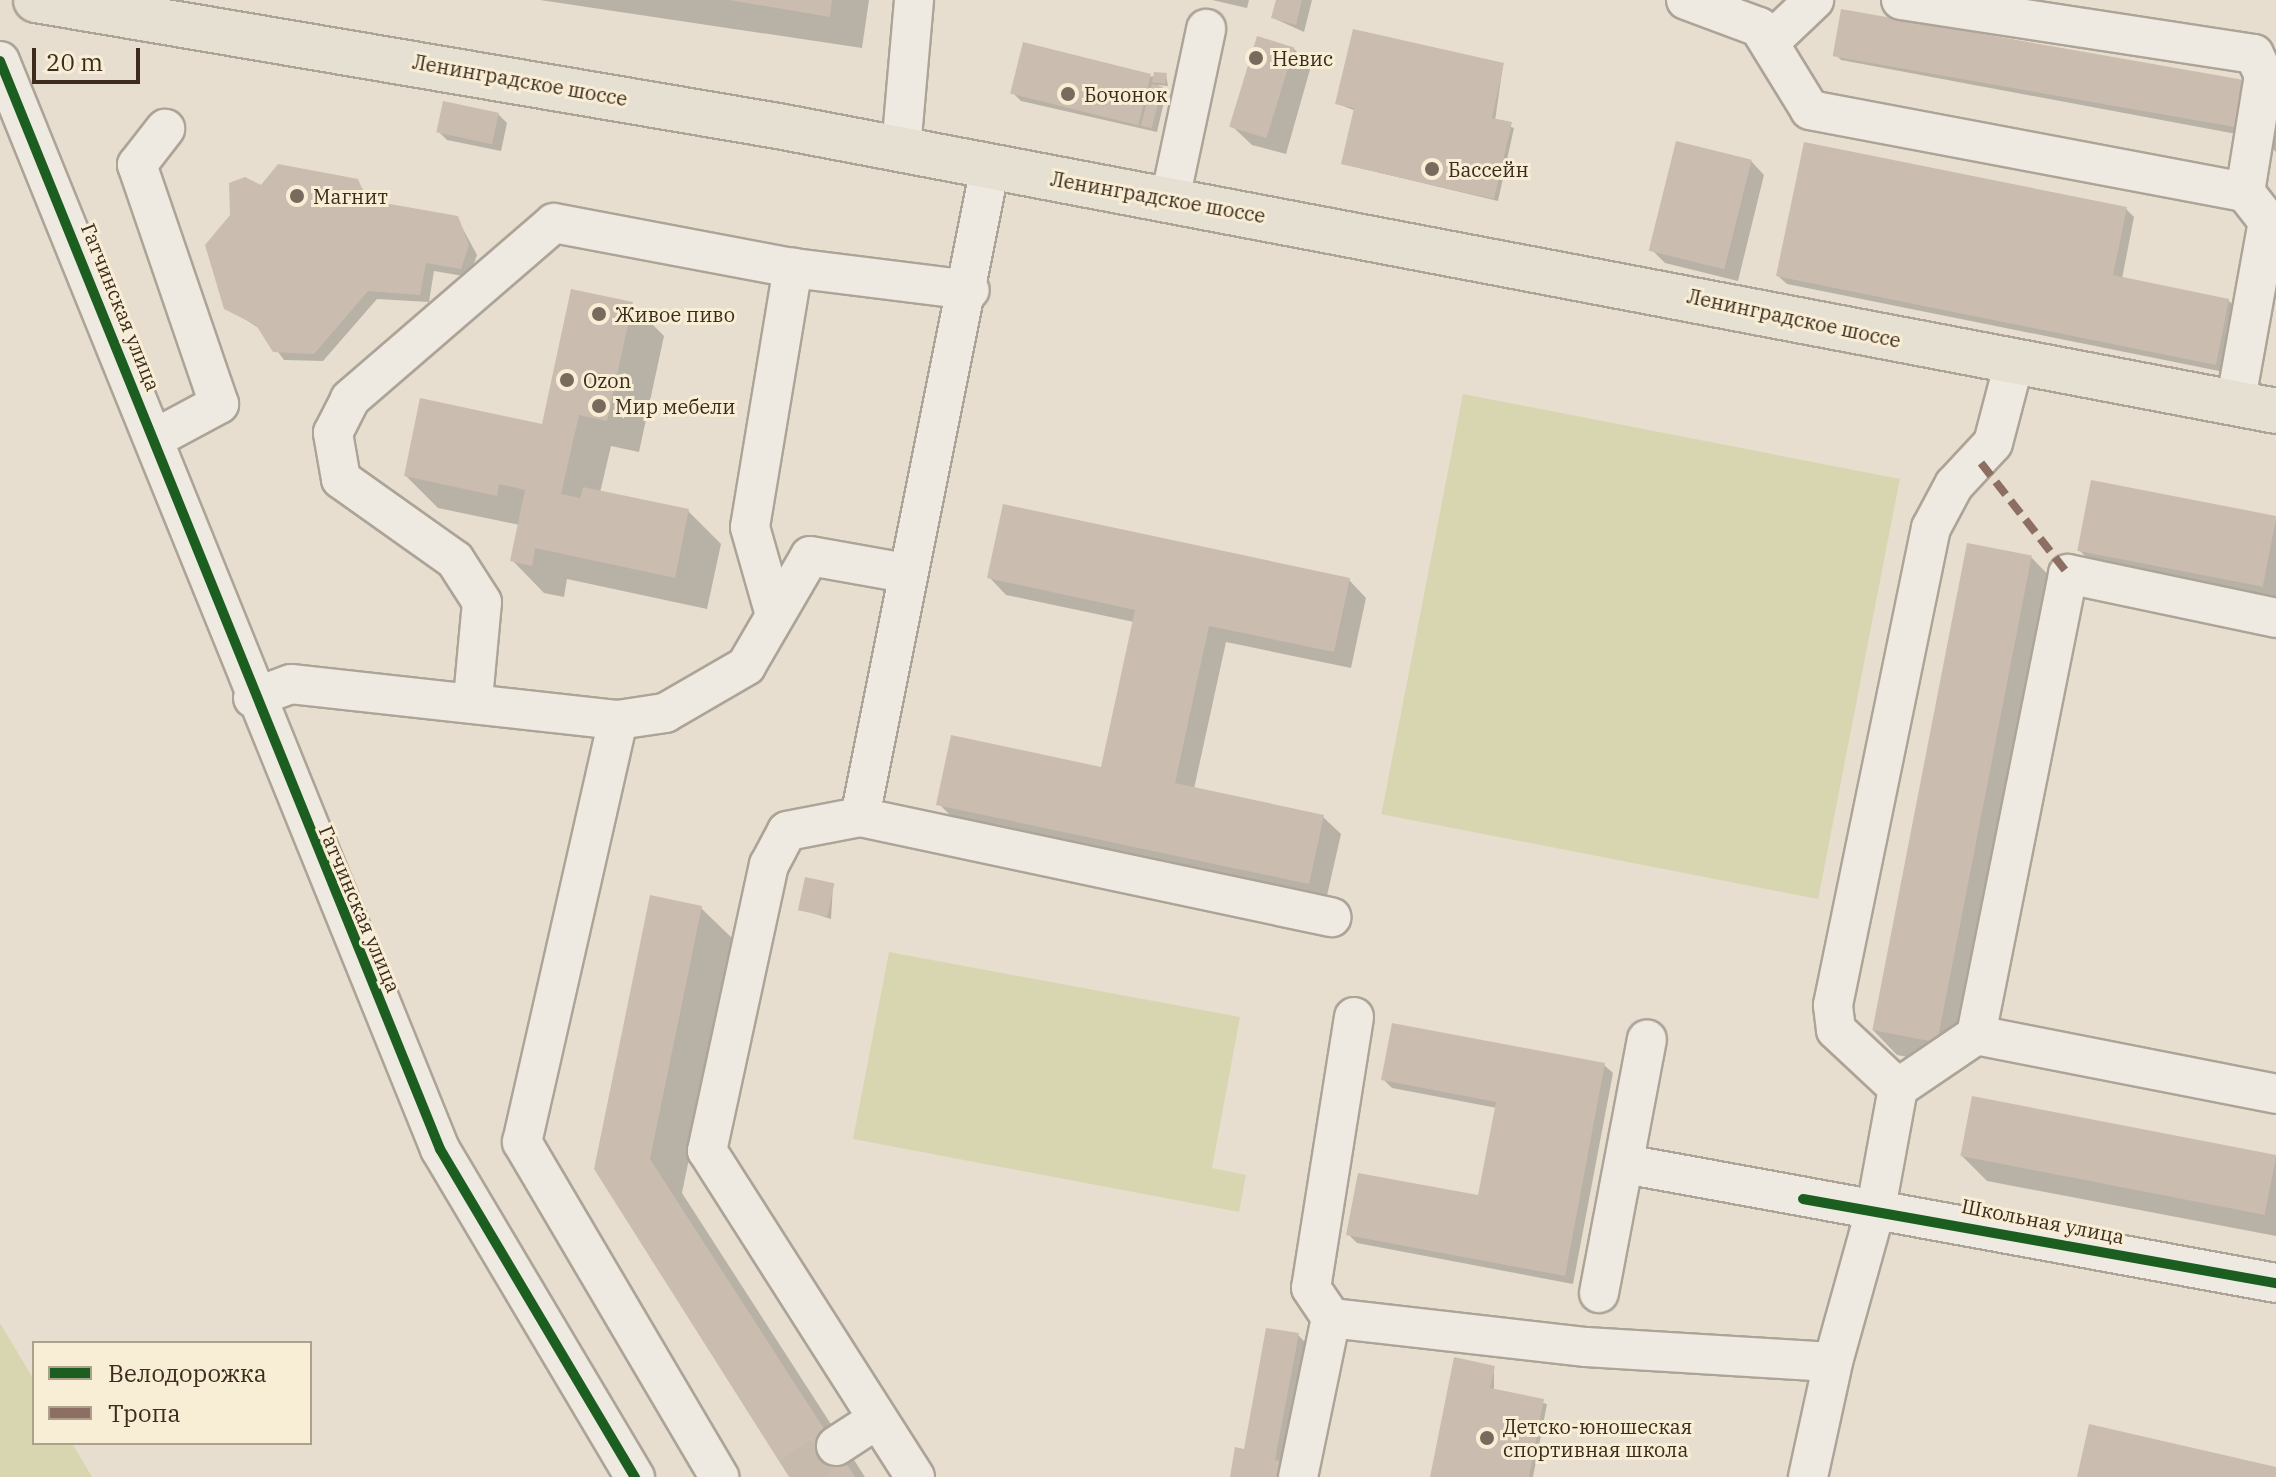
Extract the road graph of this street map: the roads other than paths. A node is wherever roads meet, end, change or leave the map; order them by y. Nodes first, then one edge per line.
1 (36, 0) edge
2 (914, 0) edge
3 (1686, 0) edge
4 (1814, 0) edge
5 (1901, 0) edge
6 (1206, 29) dead end
7 (1773, 39) junction
8 (0, 61) edge
9 (165, 129) dead end
10 (901, 149) junction
11 (990, 167) junction
12 (1170, 199) junction
13 (2259, 201) edge
14 (793, 268) junction
15 (970, 290) junction
16 (2014, 363) junction
17 (2256, 408) edge
18 (154, 439) junction
19 (905, 573) junction
20 (775, 615) junction
21 (2276, 618) edge
22 (253, 698) junction
23 (473, 699) junction
24 (618, 720) junction
25 (860, 817) junction
26 (1332, 917) dead end
27 (1354, 1017) dead end
28 (1976, 1035) junction
29 (1647, 1040) dead end
30 (1898, 1088) junction
31 (2276, 1094) edge
32 (1625, 1164) junction
33 (1876, 1208) junction
34 (2276, 1283) edge
35 (1599, 1293) dead end
36 (1331, 1318) junction
37 (1833, 1362) junction
38 (876, 1420) junction
39 (836, 1446) tunnel mouth
40 (635, 1477) edge
41 (719, 1477) edge
42 (915, 1477) edge
43 (1298, 1477) edge
44 (1808, 1477) edge

1 - 10 main road, Ленинградское шоссе
2 - 10 street
3 - 7 street
4 - 7 street
5 - 13 street
6 - 12 street
7 - 13 street
8 - 18 street, Гатчинская улица
9 - 18 street
10 - 11 main road, Ленинградское шоссе
11 - 12 main road, Ленинградское шоссе
11 - 15 street
12 - 16 main road, Ленинградское шоссе
13 - 17 street
14 - 15 street
14 - 20 street
14 - 23 street
15 - 19 street
16 - 17 main road, Ленинградское шоссе
16 - 30 street
18 - 22 street, Гатчинская улица
19 - 20 street
19 - 25 street
20 - 24 street
21 - 28 street
22 - 23 street
22 - 40 street, Гатчинская улица
23 - 24 street
24 - 41 street
25 - 26 street
25 - 38 street
27 - 36 street
28 - 30 street
28 - 31 street
29 - 32 street
30 - 33 street
32 - 33 street, Школьная улица
32 - 35 street
33 - 34 street, Школьная улица
33 - 37 street
36 - 37 street
36 - 43 street
37 - 44 street
38 - 39 street
38 - 42 street

